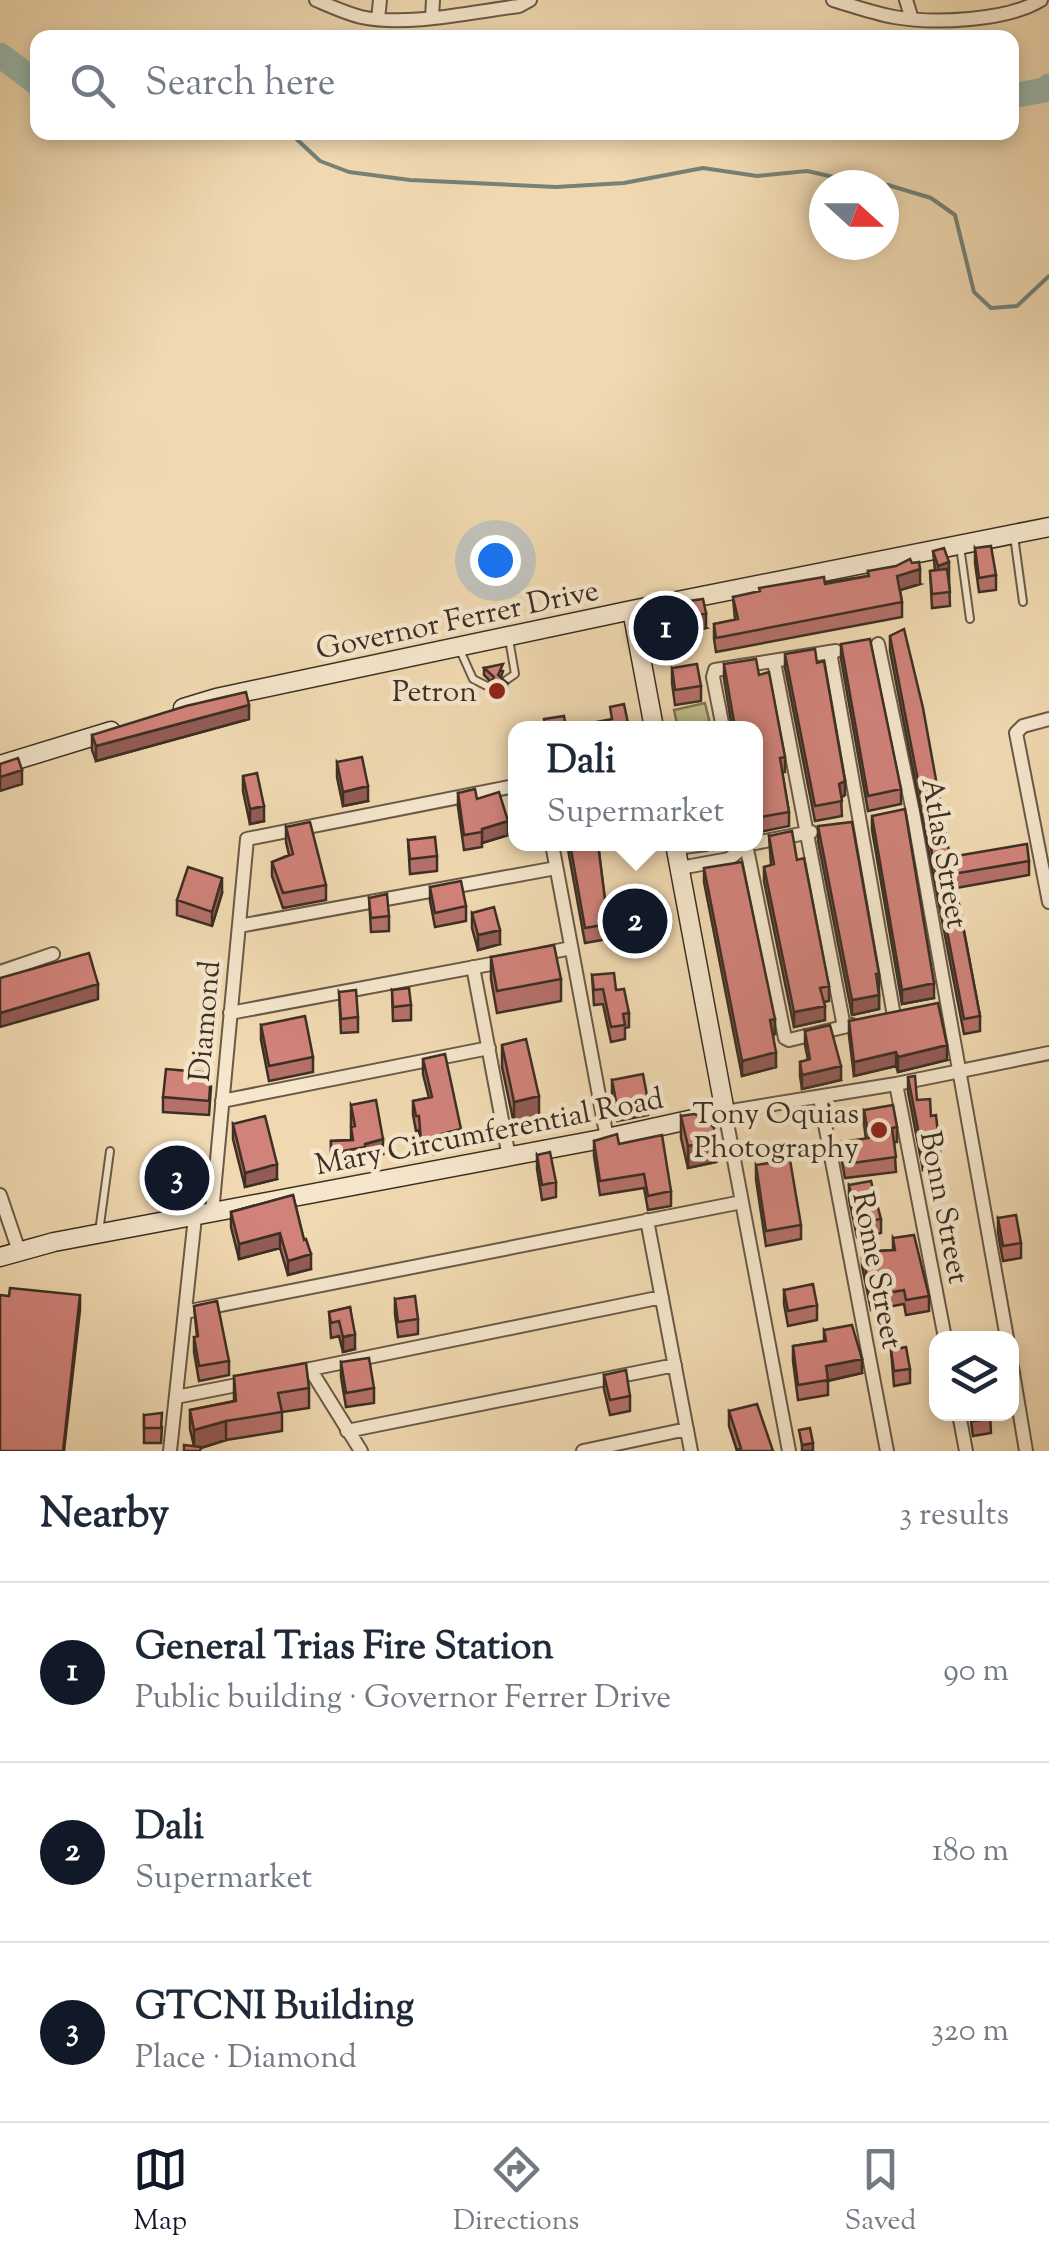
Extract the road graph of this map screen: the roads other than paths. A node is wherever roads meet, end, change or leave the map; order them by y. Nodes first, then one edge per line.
1 (380, 0) edge
2 (434, 0) edge
3 (530, 0) edge
4 (833, 0) edge
5 (906, 0) edge
6 (963, 0) edge
7 (1041, 0) edge
8 (323, 1) edge
9 (851, 3) edge
10 (481, 5) edge
11 (1022, 5) edge
12 (432, 17) junction
13 (968, 18) junction
14 (378, 19) junction
15 (912, 19) junction
16 (1049, 527) edge
17 (1013, 534) junction
18 (959, 545) junction
19 (1023, 602) dead end
20 (632, 610) junction
21 (970, 620) dead end
22 (508, 636) junction
23 (862, 646) edge
24 (459, 647) junction
25 (846, 650) edge
26 (830, 652) junction
27 (774, 662) junction
28 (506, 682) edge
29 (486, 686) edge
30 (162, 715) edge
31 (1049, 719) edge
32 (653, 721) edge
33 (722, 721) edge
34 (126, 726) edge
35 (0, 765) edge
36 (508, 787) edge
37 (913, 812) junction
38 (896, 816) edge
39 (878, 819) edge
40 (861, 822) junction
41 (843, 826) edge
42 (825, 830) edge
43 (807, 833) junction
44 (763, 841) edge
45 (553, 851) edge
46 (677, 851) edge
47 (740, 851) edge
48 (749, 851) edge
49 (556, 868) junction
50 (680, 868) junction
51 (1047, 876) edge
52 (1049, 902) edge
53 (239, 926) junction
54 (571, 948) junction
55 (52, 954) dead end
56 (473, 967) junction
57 (0, 972) edge
58 (947, 1004) junction
59 (930, 1008) edge
60 (912, 1012) edge
61 (230, 1014) junction
62 (894, 1016) junction
63 (878, 1020) edge
64 (860, 1023) edge
65 (844, 1027) junction
66 (488, 1048) junction
67 (1049, 1052) edge
68 (960, 1072) junction
69 (896, 1084) junction
70 (820, 1098) junction
71 (222, 1101) junction
72 (726, 1112) junction
73 (607, 1138) junction
74 (110, 1151) dead end
75 (509, 1157) junction
76 (0, 1196) edge
77 (742, 1202) junction
78 (203, 1215) junction
79 (647, 1220) junction
80 (99, 1233) junction
81 (19, 1252) junction
82 (0, 1257) edge
83 (662, 1298) junction
84 (185, 1312) junction
85 (943, 1331) edge
86 (1005, 1331) edge
87 (675, 1365) junction
88 (310, 1370) junction
89 (272, 1378) edge
90 (253, 1382) edge
91 (176, 1397) junction
92 (1019, 1409) edge
93 (960, 1421) edge
94 (687, 1428) junction
95 (348, 1431) junction
96 (170, 1451) edge
97 (361, 1451) edge
98 (583, 1451) edge
99 (691, 1451) edge
100 (789, 1451) edge
101 (887, 1451) edge
102 (966, 1451) edge
103 (1026, 1451) edge

1 - 14 street
2 - 12 street
3 - 10 street
4 - 9 street
5 - 15 street
6 - 13 street
7 - 11 street
8 - 14 street
9 - 15 street
10 - 12 street
11 - 13 street
12 - 14 street
13 - 15 street
16 - 17 street, Governor Ferrer Drive
17 - 18 street, Governor Ferrer Drive
17 - 19 lane
18 - 20 street, Governor Ferrer Drive
18 - 21 lane
20 - 22 street, Governor Ferrer Drive
20 - 32 street
22 - 24 street, Governor Ferrer Drive
22 - 28 lane
23 - 37 street, Atlas Street
24 - 29 lane
24 - 30 street, Governor Ferrer Drive
25 - 26 street
26 - 27 street
26 - 40 street
27 - 33 street
27 - 43 street
31 - 51 street
34 - 35 street
36 - 53 street, Diamond
37 - 38 street
37 - 58 street, Atlas Street
39 - 40 street
40 - 41 street
40 - 62 street
42 - 43 street
43 - 44 street
43 - 65 street
45 - 49 street
46 - 50 street
47 - 50 street
48 - 65 street
49 - 53 street
49 - 54 street
50 - 72 street
51 - 52 street
53 - 61 street, Diamond
54 - 56 street
54 - 73 street
55 - 57 street
56 - 61 street
56 - 66 street
58 - 59 street
58 - 68 street, Atlas Street
60 - 62 street
61 - 71 street, Diamond
62 - 63 street
64 - 65 street
66 - 71 street
66 - 75 street
67 - 68 street, Mary Circumferential Road
68 - 69 street, Mary Circumferential Road
68 - 86 street, Atlas Street
69 - 70 street, Mary Circumferential Road
69 - 85 street, Bonn Street
70 - 72 street, Mary Circumferential Road
70 - 101 street, Rome Street
71 - 78 street, Diamond
72 - 73 street, Mary Circumferential Road
72 - 77 street
73 - 75 street, Mary Circumferential Road
74 - 80 lane
75 - 78 street, Mary Circumferential Road
76 - 81 street
77 - 79 street
77 - 100 street
78 - 80 street, Mary Circumferential Road
78 - 84 street, Diamond
79 - 83 street
79 - 84 street
80 - 81 street, Mary Circumferential Road
81 - 82 street, Mary Circumferential Road
83 - 87 street
83 - 88 street
84 - 91 street, Diamond
87 - 94 street
87 - 95 street
88 - 89 street
88 - 95 street
90 - 91 street
91 - 96 street, Diamond
92 - 103 street
93 - 102 street
94 - 98 street
94 - 99 street
95 - 97 street

